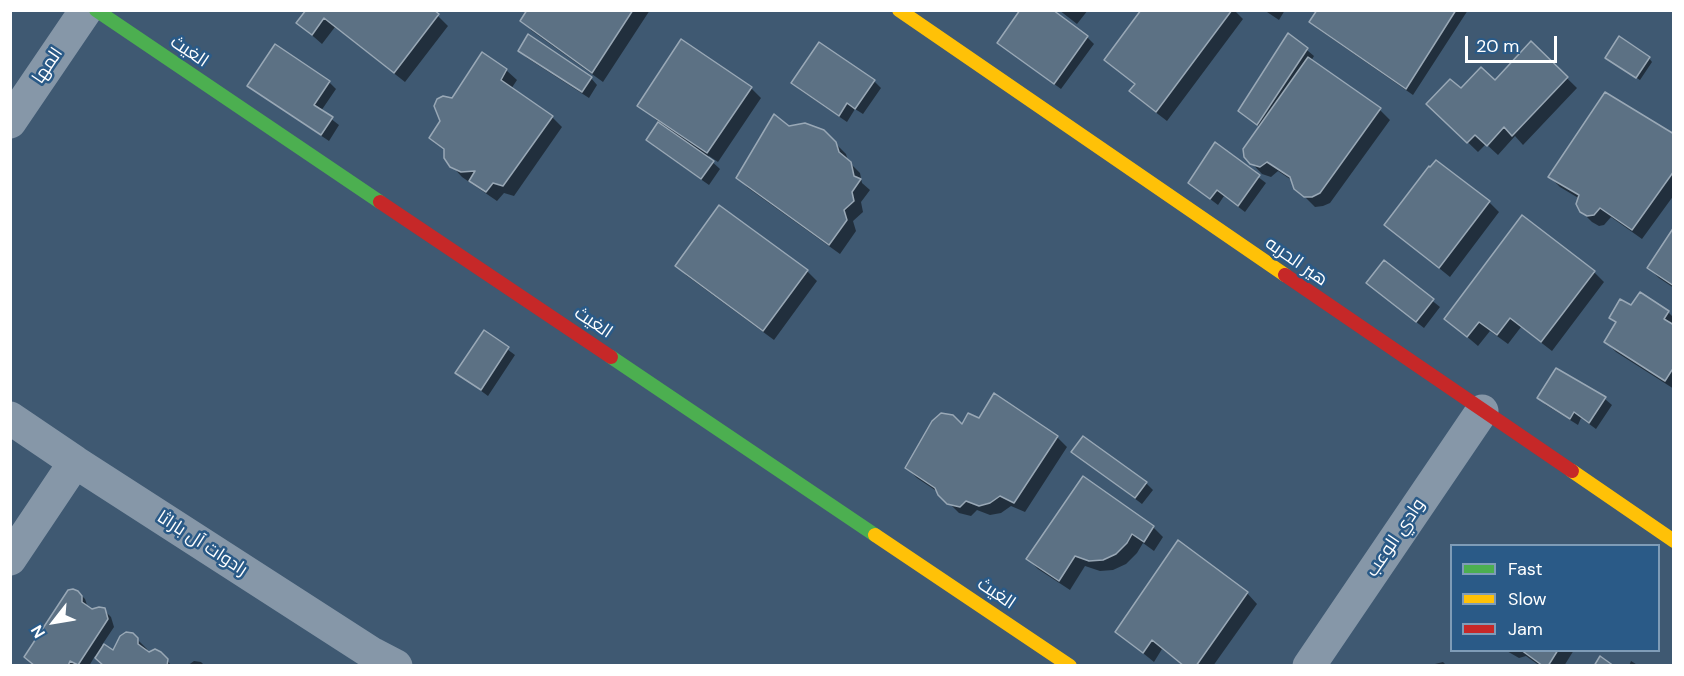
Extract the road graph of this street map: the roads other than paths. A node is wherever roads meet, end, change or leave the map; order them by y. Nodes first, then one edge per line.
1 (86, 10) edge
2 (96, 10) edge
3 (899, 10) edge
4 (10, 122) edge
5 (1482, 411) junction
6 (10, 418) edge
7 (75, 462) junction
8 (1672, 537) edge
9 (10, 559) edge
10 (396, 666) edge
11 (1070, 666) edge
12 (1309, 666) edge

1 - 4 street, المها
2 - 11 street, الغيث
3 - 5 street, هير الحربه
5 - 8 street, هير الحربه
5 - 12 street, وادي الوعب
6 - 7 street, رادوات آل باراثا
7 - 9 street
7 - 10 street, رادوات آل باراثا

